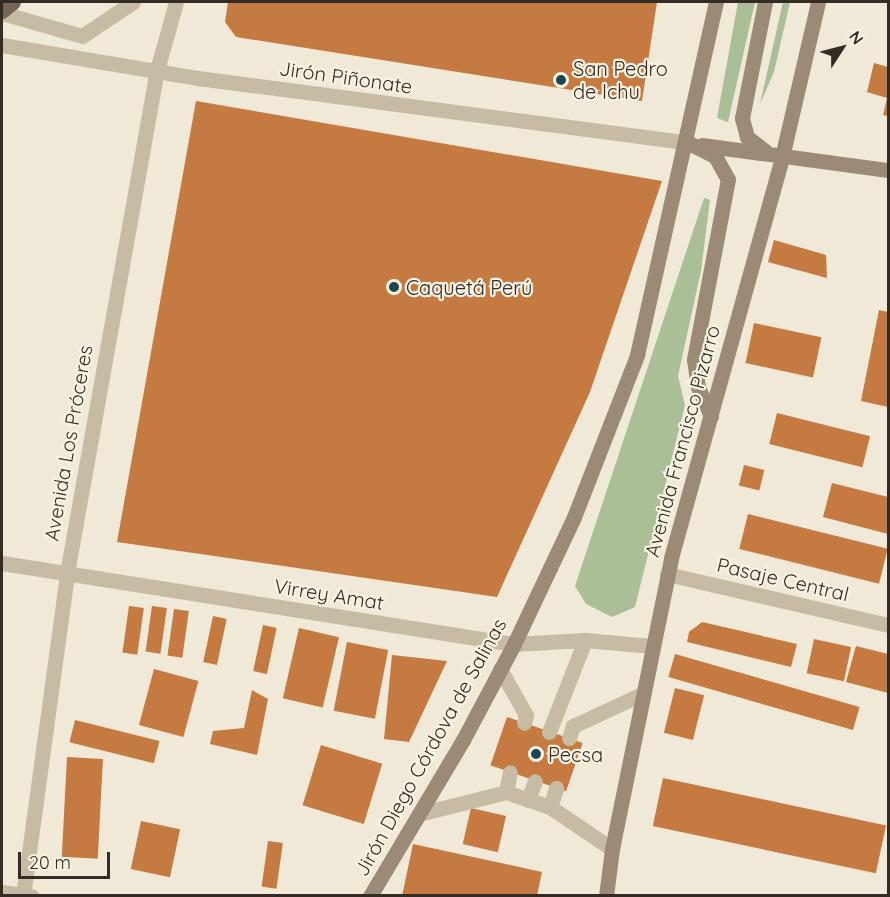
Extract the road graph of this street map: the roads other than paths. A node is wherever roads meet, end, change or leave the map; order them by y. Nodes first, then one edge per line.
1 (13, 2) edge
2 (133, 2) edge
3 (176, 2) edge
4 (716, 2) edge
5 (765, 2) edge
6 (818, 2) edge
7 (2, 12) edge
8 (2, 45) edge
9 (157, 70) junction
10 (687, 142) junction
11 (782, 157) junction
12 (888, 170) edge
13 (711, 416) junction
14 (2, 563) edge
15 (67, 573) junction
16 (667, 574) junction
17 (888, 625) edge
18 (585, 640) junction
19 (514, 644) junction
20 (652, 646) junction
21 (500, 669) junction
22 (642, 694) junction
23 (551, 727) junction
24 (510, 772) dead end
25 (535, 781) dead end
26 (556, 788) dead end
27 (506, 792) junction
28 (528, 800) junction
29 (550, 807) junction
30 (420, 814) junction
31 (612, 849) junction
32 (2, 892) edge
33 (26, 895) edge
34 (370, 896) edge
35 (606, 896) edge

1 - 7 main road
2 - 7 street
3 - 9 street, Avenida Los Próceres
4 - 10 main road, Jirón Diego Córdova de Salinas
5 - 11 main road
6 - 11 main road, Avenida Francisco Pizarro
8 - 9 street, Jirón Piñonate
9 - 10 street, Jirón Piñonate
9 - 15 street, Avenida Los Próceres
10 - 11 main road
10 - 13 main road
10 - 19 main road, Jirón Diego Córdova de Salinas
11 - 12 main road
11 - 13 main road, Avenida Francisco Pizarro
13 - 16 main road, Avenida Francisco Pizarro
14 - 15 street, Virrey Amat
15 - 19 street, Virrey Amat
15 - 33 street, Avenida Los Próceres
16 - 17 street, Pasaje Central
16 - 20 main road, Avenida Francisco Pizarro
18 - 19 street, Virrey Amat
18 - 20 street, Virrey Amat
18 - 23 street
19 - 21 main road, Jirón Diego Córdova de Salinas
20 - 22 main road, Avenida Francisco Pizarro
21 - 23 street
21 - 30 main road, Jirón Diego Córdova de Salinas
22 - 23 street
22 - 31 main road, Avenida Francisco Pizarro
24 - 27 street
25 - 28 street
26 - 29 street
27 - 28 street
27 - 30 street
28 - 29 street
29 - 31 street
30 - 34 main road, Jirón Diego Córdova de Salinas
31 - 35 main road, Avenida Francisco Pizarro
32 - 33 street

